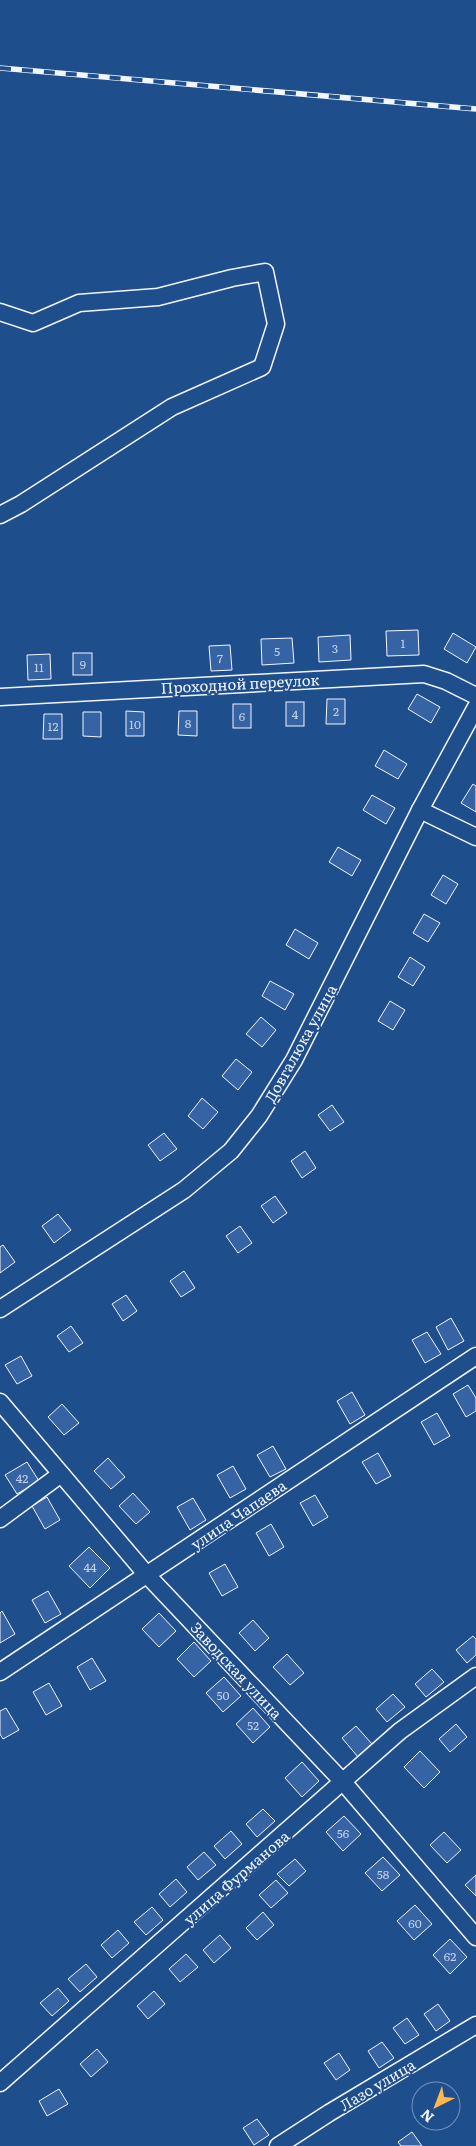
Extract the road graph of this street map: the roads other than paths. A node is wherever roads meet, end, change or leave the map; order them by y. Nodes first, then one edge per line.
1 (0, 312) edge
2 (0, 515) edge
3 (476, 696) edge
4 (0, 697) edge
5 (476, 707) edge
6 (420, 810) junction
7 (476, 837) edge
8 (0, 1309) edge
9 (476, 1356) edge
10 (0, 1402) edge
11 (61, 1474) junction
12 (0, 1519) edge
13 (147, 1575) junction
14 (0, 1672) edge
15 (476, 1676) edge
16 (344, 1783) junction
17 (476, 1937) edge
18 (476, 2024) edge
19 (0, 2083) edge
20 (278, 2146) edge

1 - 2 street
3 - 4 street, Проходной переулок
5 - 6 street, Довгалюка улица
6 - 7 street
6 - 8 street, Довгалюка улица
9 - 13 street, улица Чапаева
10 - 11 street, Заводская улица
11 - 12 street
11 - 13 street, Заводская улица
13 - 14 street, улица Чапаева
13 - 16 street, Заводская улица
15 - 16 street, улица Фурманова
16 - 17 street, Заводская улица
16 - 19 street, улица Фурманова
18 - 20 street, Лазо улица

